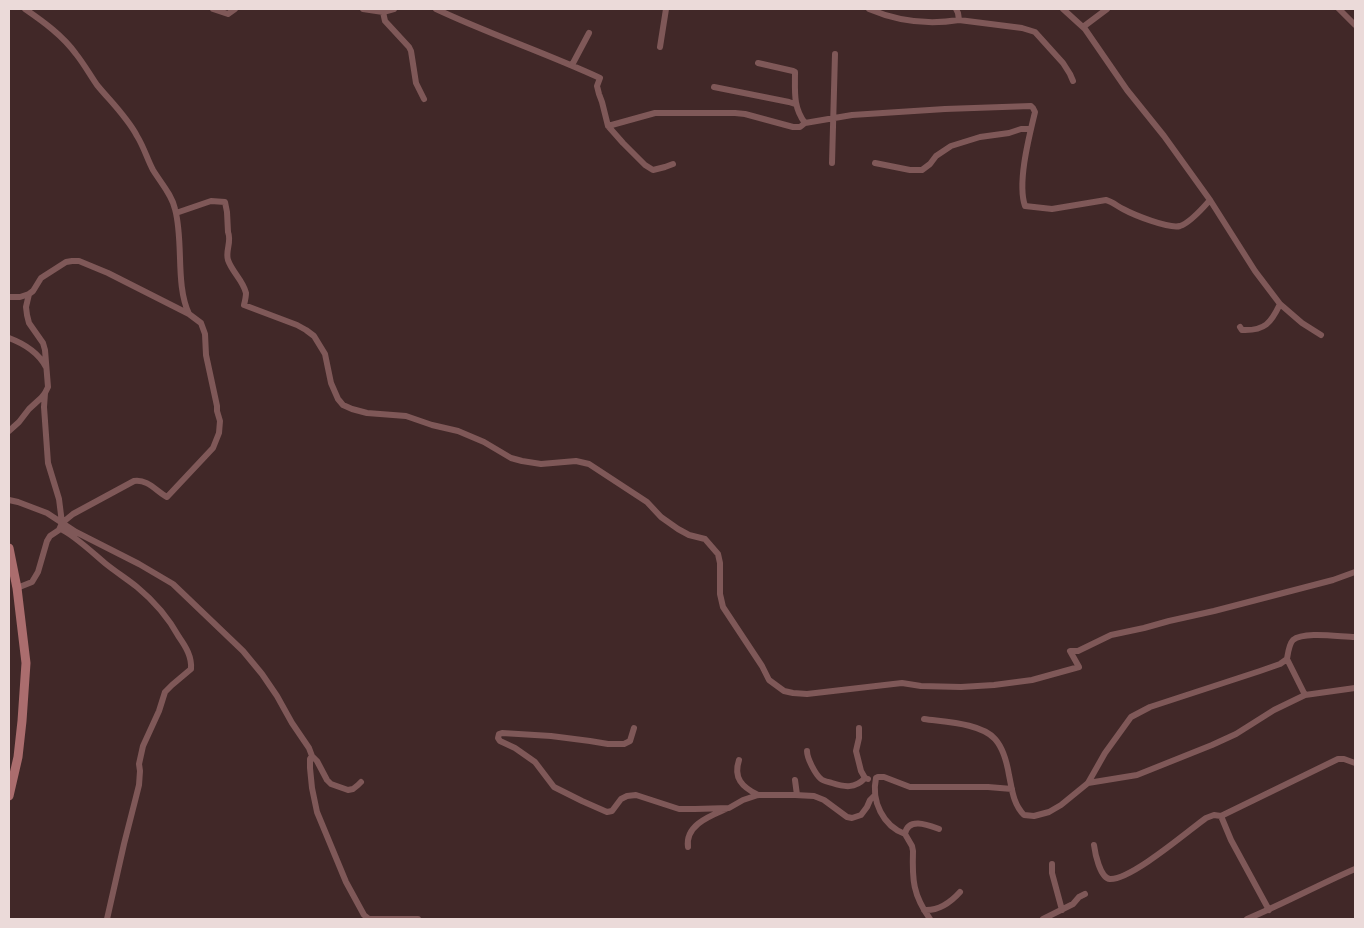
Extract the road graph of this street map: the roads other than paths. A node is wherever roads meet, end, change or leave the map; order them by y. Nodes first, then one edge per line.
1 (26, 9) edge
2 (213, 9) edge
3 (236, 9) edge
4 (363, 9) edge
5 (394, 9) edge
6 (436, 9) edge
7 (666, 9) edge
8 (869, 9) edge
9 (956, 9) edge
10 (1063, 9) edge
11 (1107, 9) edge
12 (1339, 9) edge
13 (383, 12) junction
14 (958, 20) junction
15 (1355, 24) edge
16 (1084, 28) junction
17 (589, 33) dead end
18 (660, 47) dead end
19 (835, 54) dead end
20 (758, 63) dead end
21 (572, 65) junction
22 (1073, 81) dead end
23 (714, 87) dead end
24 (424, 99) dead end
25 (795, 104) junction
26 (834, 117) junction
27 (805, 123) junction
28 (608, 126) junction
29 (1031, 129) junction
30 (832, 163) dead end
31 (875, 163) dead end
32 (673, 164) dead end
33 (1210, 200) junction
34 (176, 213) junction
35 (29, 294) junction
36 (9, 297) edge
37 (1280, 304) junction
38 (189, 314) junction
39 (1240, 327) dead end
40 (1321, 335) dead end
41 (9, 338) edge
42 (46, 369) junction
43 (45, 393) junction
44 (9, 431) edge
45 (9, 500) edge
46 (61, 526) junction
47 (9, 548) edge
48 (1355, 572) edge
49 (17, 588) junction
50 (1355, 637) edge
51 (1287, 659) junction
52 (1355, 688) edge
53 (1305, 695) junction
54 (924, 719) dead end
55 (634, 728) dead end
56 (859, 728) dead end
57 (806, 751) dead end
58 (312, 756) junction
59 (739, 760) dead end
60 (1355, 763) edge
61 (865, 778) junction
62 (876, 778) junction
63 (794, 780) dead end
64 (361, 782) dead end
65 (1088, 783) junction
66 (1012, 789) junction
67 (758, 795) junction
68 (797, 795) junction
69 (9, 796) edge
70 (874, 796) junction
71 (729, 808) junction
72 (1217, 814) junction
73 (939, 829) dead end
74 (905, 834) junction
75 (1094, 845) dead end
76 (688, 847) dead end
77 (1052, 864) dead end
78 (1355, 869) edge
79 (960, 892) dead end
80 (1085, 894) dead end
81 (924, 910) junction
82 (1062, 910) junction
83 (1269, 910) junction
84 (107, 919) edge
85 (418, 919) edge
86 (930, 919) edge
87 (1043, 919) edge
88 (1247, 919) edge

1 - 34 street
2 - 3 street
4 - 13 street
5 - 13 street
6 - 21 street
7 - 18 street
8 - 14 street
9 - 14 street
10 - 16 street
11 - 16 street
12 - 15 street
13 - 24 street
14 - 22 street
16 - 33 street
17 - 21 street
19 - 26 street
20 - 25 street
21 - 28 street
23 - 25 street
25 - 27 street
26 - 27 street
26 - 29 street
26 - 30 street
27 - 28 street
28 - 32 street
29 - 31 street
29 - 33 street
33 - 37 street
34 - 38 street
34 - 48 street
35 - 36 street
35 - 38 street
35 - 42 street
37 - 39 street
37 - 40 street
38 - 46 street
41 - 42 street
42 - 43 street
43 - 44 street
43 - 46 street
45 - 46 street
46 - 49 street
46 - 58 street
46 - 84 street
47 - 49 street
49 - 69 street
50 - 51 street
51 - 53 street
51 - 65 street
52 - 53 street
53 - 65 street
54 - 66 street
55 - 71 street
56 - 61 street
57 - 61 street
58 - 64 street
58 - 85 street
59 - 67 street
60 - 72 street
61 - 62 street
62 - 66 street
62 - 70 street
63 - 68 street
65 - 66 street
67 - 68 street
67 - 71 street
68 - 70 street
70 - 74 street
71 - 76 street
72 - 75 street
72 - 83 street
73 - 74 street
74 - 81 street
77 - 82 street
78 - 83 street
79 - 81 street
80 - 82 street
81 - 86 street
82 - 87 street
83 - 88 street

